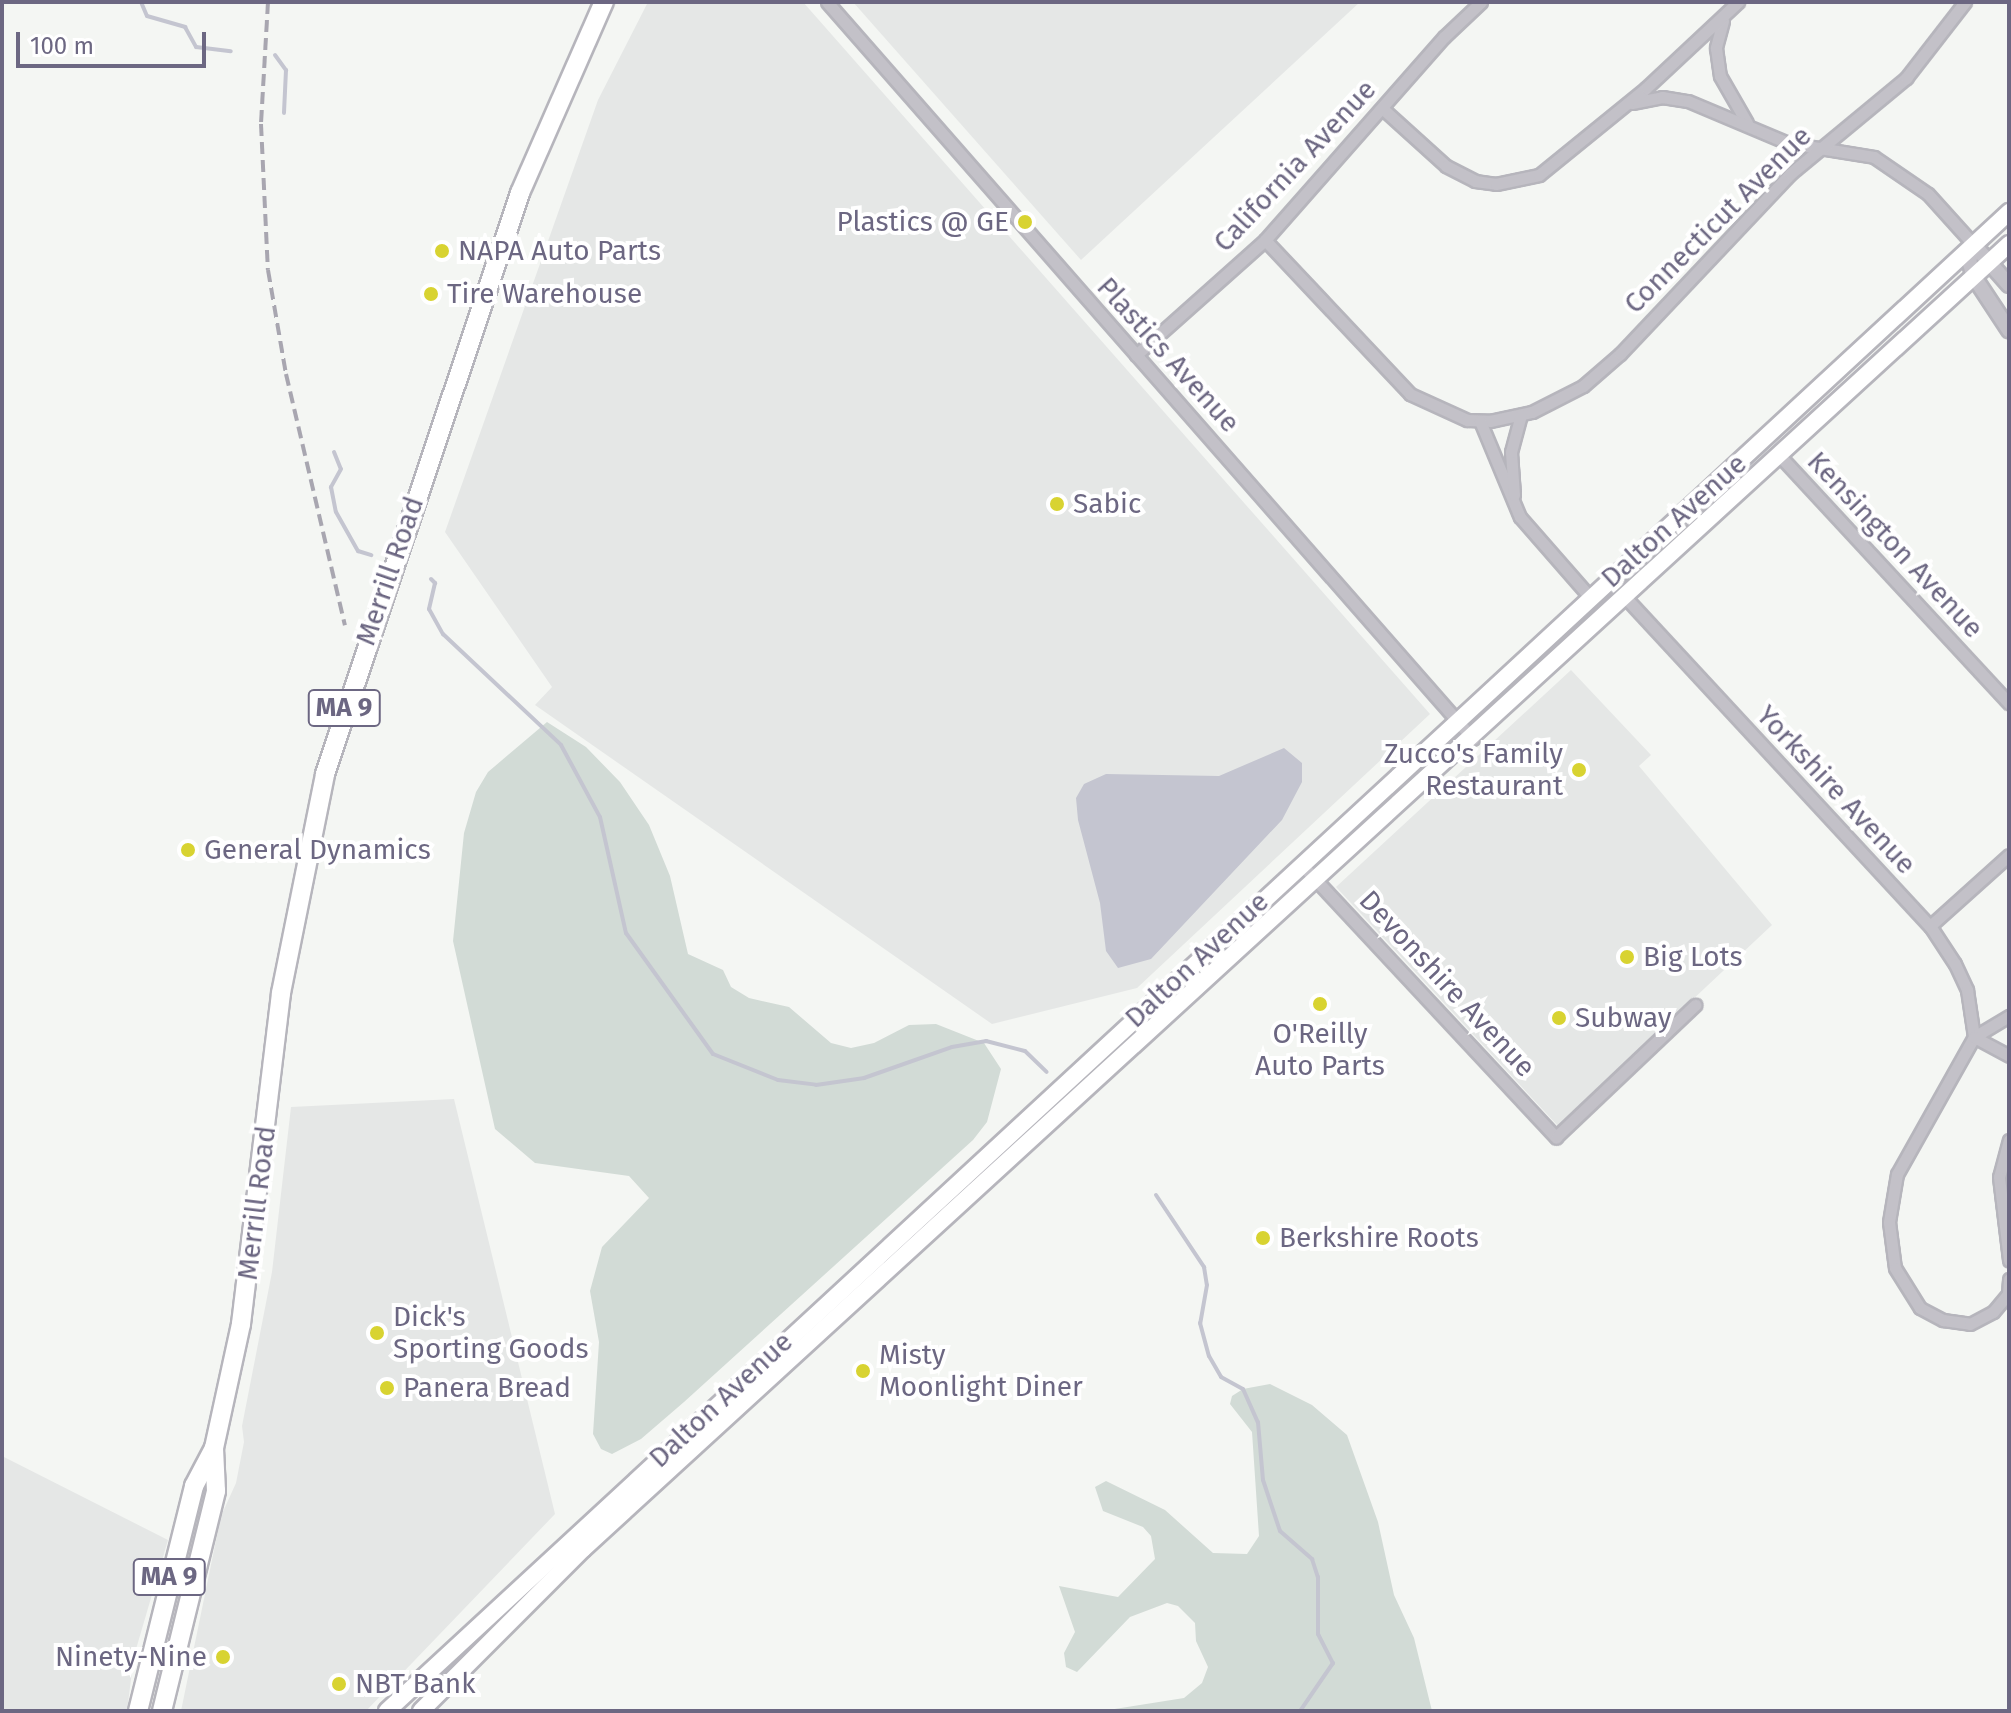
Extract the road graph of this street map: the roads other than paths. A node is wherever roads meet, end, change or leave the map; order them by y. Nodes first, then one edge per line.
1 (604, 2) edge
2 (827, 2) edge
3 (1481, 2) edge
4 (1738, 2) edge
5 (1965, 2) edge
6 (1727, 13) junction
7 (1627, 104) junction
8 (1383, 109) junction
9 (1753, 128) junction
10 (1825, 145) junction
11 (2009, 212) edge
12 (1265, 240) junction
13 (2009, 244) edge
14 (1974, 245) junction
15 (1989, 262) junction
16 (1974, 277) junction
17 (2009, 285) edge
18 (2009, 330) edge
19 (1136, 355) junction
20 (1521, 415) junction
21 (1480, 421) junction
22 (1779, 455) junction
23 (1516, 508) junction
24 (1590, 597) junction
25 (1625, 597) junction
26 (2009, 703) edge
27 (1457, 721) junction
28 (1473, 739) junction
29 (2009, 855) edge
30 (1301, 864) junction
31 (1318, 881) junction
32 (1930, 926) junction
33 (1695, 1005) dead end
34 (2009, 1016) edge
35 (1974, 1037) junction
36 (2009, 1056) edge
37 (2009, 1140) edge
38 (2009, 1260) edge
39 (2009, 1279) edge
40 (214, 1448) junction
41 (580, 1541) junction
42 (138, 1711) edge
43 (162, 1711) edge
44 (387, 1711) edge
45 (421, 1711) edge

1 - 40 highway, Merrill Road / MA 9
2 - 19 street, Plastics Avenue
3 - 8 street, California Avenue
4 - 6 street
5 - 10 street, Connecticut Avenue
6 - 7 street
6 - 9 street
7 - 8 street
7 - 9 street
8 - 12 street, California Avenue
9 - 10 street
10 - 14 street
10 - 20 street, Connecticut Avenue
11 - 14 main road, Dalton Avenue
12 - 19 street, California Avenue
12 - 21 street
13 - 15 main road, Dalton Avenue
14 - 15 street
14 - 16 street
14 - 24 main road, Dalton Avenue
15 - 16 main road, Dalton Avenue
15 - 17 street
16 - 18 street
16 - 22 main road, Dalton Avenue
19 - 27 street, Plastics Avenue
20 - 21 street, Connecticut Avenue
20 - 23 street
21 - 23 street
22 - 25 main road, Dalton Avenue
22 - 26 street, Kensington Avenue
23 - 24 street
24 - 27 main road, Dalton Avenue
25 - 28 main road, Dalton Avenue
25 - 32 street, Yorkshire Avenue
27 - 28 street, Plastics Avenue
27 - 30 main road, Dalton Avenue
28 - 31 main road, Dalton Avenue
29 - 32 street
30 - 31 street, Devonshire Avenue
30 - 41 main road, Dalton Avenue
31 - 33 street, Devonshire Avenue
31 - 41 main road, Dalton Avenue
32 - 35 street, Yorkshire Avenue
34 - 35 street
35 - 36 street
35 - 39 street
37 - 38 street
40 - 42 highway, Merrill Road / MA 9
40 - 43 highway, Merrill Road / MA 9
41 - 44 main road, Dalton Avenue
41 - 45 main road, Dalton Avenue

